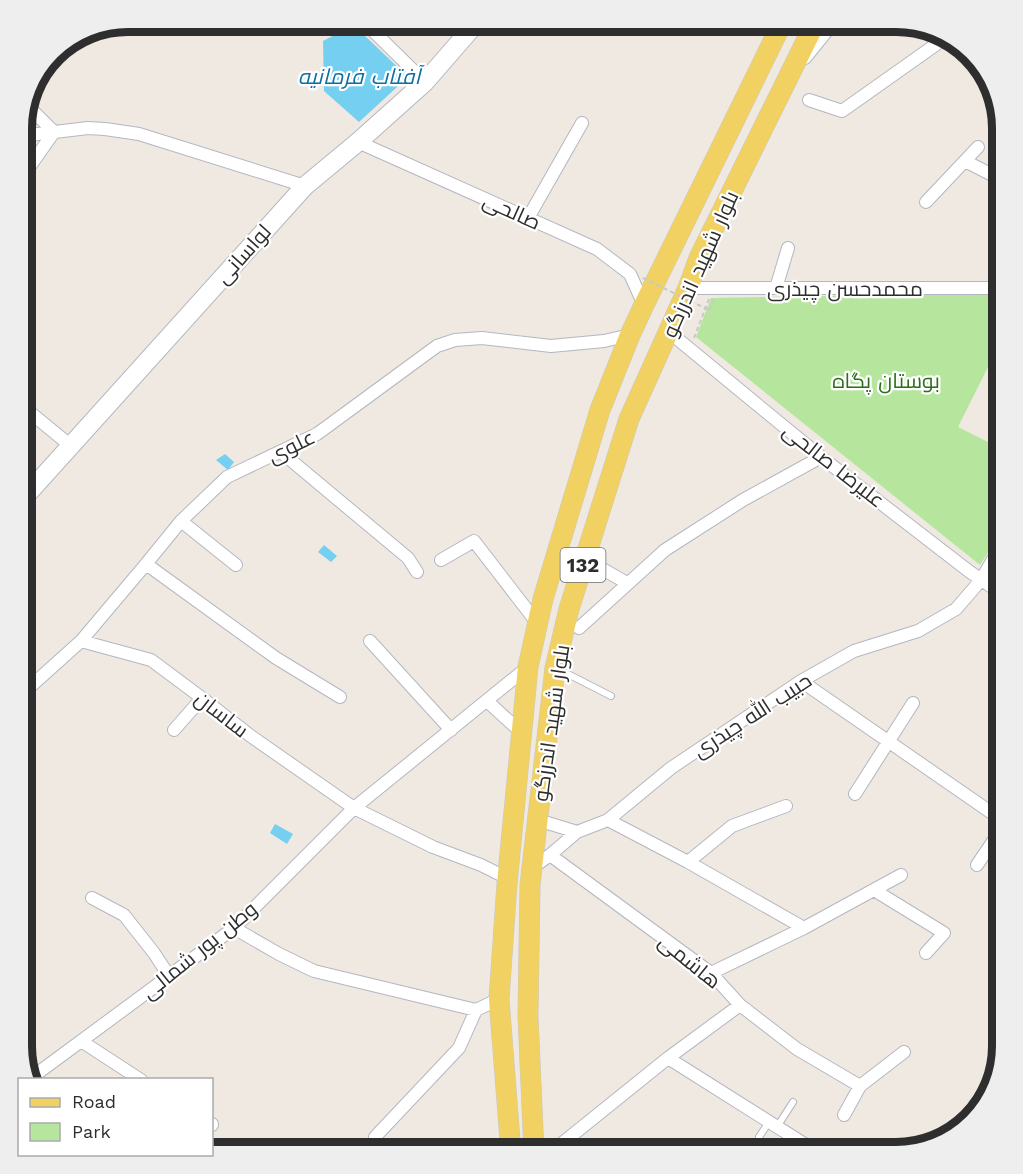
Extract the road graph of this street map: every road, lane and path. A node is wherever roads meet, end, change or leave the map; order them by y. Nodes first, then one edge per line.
1 (374, 32) edge
2 (468, 32) edge
3 (778, 32) edge
4 (811, 32) edge
5 (826, 32) edge
6 (940, 42) edge
7 (789, 78) junction
8 (425, 82) junction
9 (809, 100) dead end
10 (34, 112) edge
11 (582, 123) dead end
12 (54, 132) junction
13 (32, 135) edge
14 (358, 142) junction
15 (978, 147) dead end
16 (716, 158) junction
17 (965, 161) junction
18 (32, 163) edge
19 (742, 170) junction
20 (992, 175) edge
21 (305, 186) junction
22 (926, 202) dead end
23 (528, 218) junction
24 (788, 248) dead end
25 (643, 278) dead end
26 (688, 288) junction
27 (776, 288) junction
28 (992, 288) edge
29 (709, 299) dead end
30 (644, 305) junction
31 (709, 310) dead end
32 (669, 332) junction
33 (630, 335) junction
34 (690, 350) junction
35 (32, 414) edge
36 (71, 446) junction
37 (281, 452) junction
38 (822, 457) junction
39 (32, 489) edge
40 (181, 521) junction
41 (585, 559) junction
42 (441, 560) dead end
43 (992, 561) edge
44 (146, 564) junction
45 (236, 565) dead end
46 (417, 572) dead end
47 (981, 580) junction
48 (627, 583) junction
49 (992, 587) edge
50 (538, 624) junction
51 (579, 628) dead end
52 (81, 641) junction
53 (370, 641) dead end
54 (528, 667) junction
55 (555, 668) junction
56 (801, 681) junction
57 (32, 685) edge
58 (610, 696) dead end
59 (340, 697) dead end
60 (202, 698) junction
61 (487, 701) junction
62 (913, 703) dead end
63 (174, 730) dead end
64 (451, 730) junction
65 (522, 733) junction
66 (888, 742) junction
67 (855, 794) dead end
68 (786, 806) dead end
69 (354, 808) junction
70 (992, 813) edge
71 (538, 820) junction
72 (608, 820) junction
73 (577, 832) junction
74 (992, 843) edge
75 (550, 855) junction
76 (688, 862) junction
77 (977, 865) dead end
78 (532, 868) junction
79 (901, 875) dead end
80 (507, 878) junction
81 (874, 890) junction
82 (92, 898) dead end
83 (234, 928) junction
84 (804, 928) junction
85 (927, 952) dead end
86 (711, 974) junction
87 (169, 976) junction
88 (740, 1005) junction
89 (499, 1008) junction
90 (476, 1010) junction
91 (528, 1016) junction
92 (81, 1041) junction
93 (904, 1052) dead end
94 (668, 1058) junction
95 (36, 1075) edge
96 (138, 1078) edge
97 (860, 1086) junction
98 (793, 1102) dead end
99 (844, 1114) dead end
100 (773, 1124) junction
101 (375, 1137) dead end
102 (759, 1137) dead end
103 (510, 1142) edge
104 (534, 1142) edge
105 (564, 1142) edge
106 (801, 1142) edge

1 - 8 street
2 - 8 main road, لواسانی
3 - 16 main road, بلوار شهید اندرزگو / 132
4 - 7 main road, بلوار شهید اندرزگو / 132
5 - 7 street
6 - 9 street
7 - 19 main road, بلوار شهید اندرزگو / 132
8 - 14 main road, لواسانی
10 - 12 street
11 - 23 street
12 - 13 street
12 - 18 street
12 - 21 street
14 - 21 main road, لواسانی
14 - 23 street, صالحی
15 - 17 street
16 - 19 main road
16 - 30 main road, بلوار شهید اندرزگو / 132
17 - 20 street
17 - 22 street
19 - 26 main road, بلوار شهید اندرزگو / 132
21 - 36 main road, لواسانی
23 - 30 street, صالحی
24 - 27 street
25 - 31 path, bridge
26 - 27 street, محمدحسن چیذری
26 - 32 main road, بلوار شهید اندرزگو / 132
27 - 28 street, محمدحسن چیذری
29 - 34 path
30 - 33 main road, بلوار شهید اندرزگو / 132
32 - 34 street, علیرضا صالحی
32 - 41 main road, بلوار شهید اندرزگو / 132
33 - 37 street, علوی
33 - 50 main road, بلوار شهید اندرزگو / 132
34 - 38 street, علیرضا صالحی
35 - 36 street
36 - 39 main road, لواسانی
37 - 40 street, علوی
37 - 46 street
38 - 47 street, علیرضا صالحی
38 - 48 street
40 - 44 street, علوی
40 - 45 street
41 - 48 street
41 - 55 main road, بلوار شهید اندرزگو / 132
42 - 50 street
43 - 47 street, حبیب الله چیذری
44 - 52 street, علوی
44 - 59 street
47 - 49 street, علیرضا صالحی
47 - 56 street, حبیب الله چیذری
48 - 51 street
50 - 54 main road, بلوار شهید اندرزگو / 132
52 - 57 street, علوی
52 - 60 street, ساسان
53 - 64 street
54 - 61 street, وطن پور شمالی
54 - 65 main road, بلوار شهید اندرزگو / 132
55 - 58 lane
55 - 71 main road, بلوار شهید اندرزگو / 132
56 - 66 street
56 - 72 street, حبیب الله چیذری
60 - 63 street
60 - 69 street, ساسان
61 - 64 street, وطن پور شمالی
61 - 65 street
62 - 66 street
64 - 69 street, وطن پور شمالی
65 - 80 main road, بلوار شهید اندرزگو / 132
66 - 67 street
66 - 70 street
68 - 76 street
69 - 80 street, ساسان
69 - 83 street, وطن پور شمالی
71 - 73 street
71 - 78 main road, بلوار شهید اندرزگو / 132
72 - 73 street, حبیب الله چیذری
72 - 76 street
73 - 75 street, حبیب الله چیذری
74 - 77 street
75 - 78 street, حبیب الله چیذری
75 - 86 street, هاشمی
76 - 84 street
78 - 91 main road, بلوار شهید اندرزگو / 132
79 - 81 street
80 - 89 main road, بلوار شهید اندرزگو / 132
81 - 84 street
81 - 85 street
82 - 87 street
83 - 87 street, وطن پور شمالی
83 - 90 street
84 - 86 street
86 - 88 street, هاشمی
87 - 92 street, وطن پور شمالی
88 - 94 street
88 - 97 street, هاشمی
89 - 90 street
89 - 91 main road
89 - 103 main road, بلوار شهید اندرزگو / 132
90 - 101 street
91 - 104 main road, بلوار شهید اندرزگو / 132
92 - 95 street, وطن پور شمالی
92 - 96 street
93 - 97 street
94 - 100 street
94 - 105 street
97 - 99 street
98 - 100 lane
100 - 102 lane
100 - 106 street

